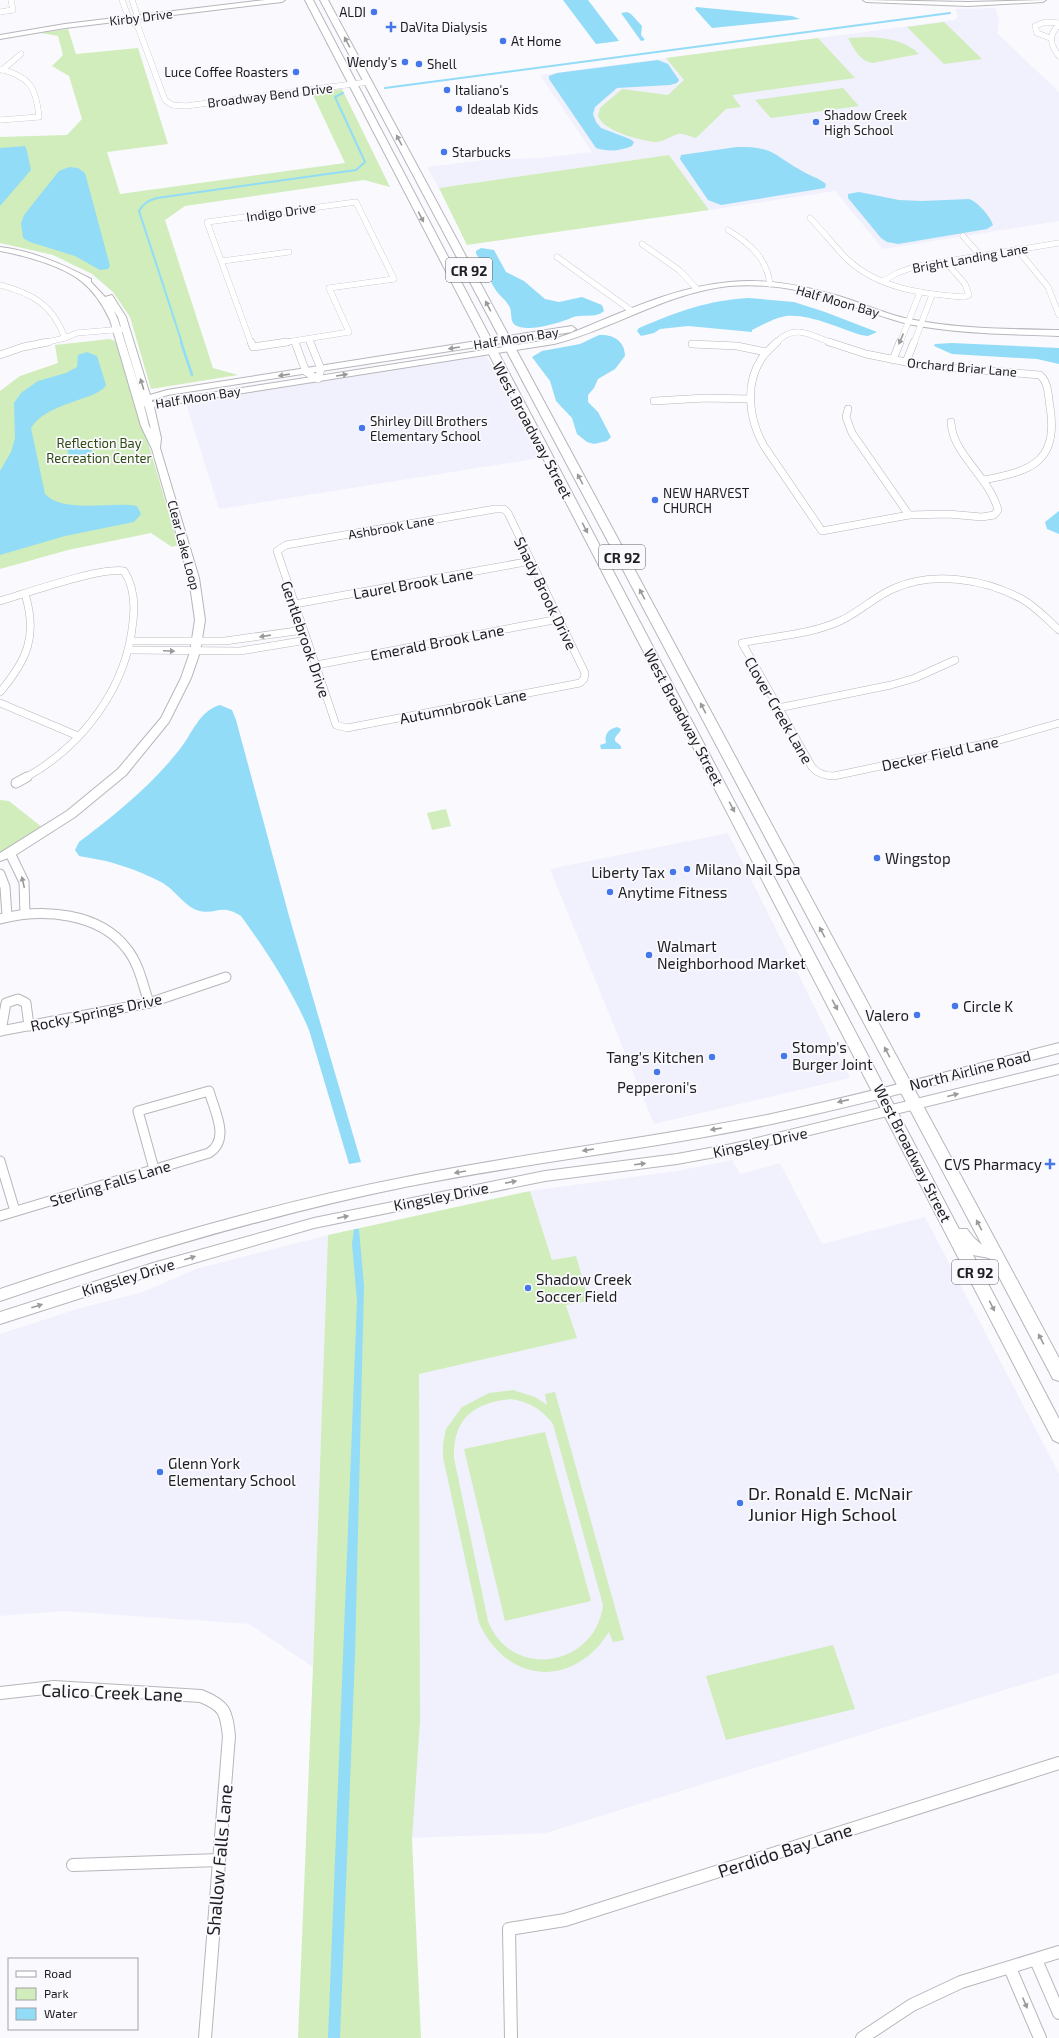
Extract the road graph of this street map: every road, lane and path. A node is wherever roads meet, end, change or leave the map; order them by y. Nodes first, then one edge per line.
1 (11, 0) edge
2 (122, 0) edge
3 (132, 0) edge
4 (282, 0) edge
5 (308, 0) edge
6 (324, 0) edge
7 (866, 0) edge
8 (1043, 0) edge
9 (232, 2) edge
10 (968, 2) edge
11 (0, 12) edge
12 (137, 15) junction
13 (128, 16) junction
14 (1059, 24) edge
15 (138, 27) junction
16 (0, 31) edge
17 (0, 37) edge
18 (1050, 38) junction
19 (21, 54) dead end
20 (1059, 56) edge
21 (1, 69) edge
22 (368, 82) junction
23 (353, 84) junction
24 (0, 120) edge
25 (810, 218) dead end
26 (728, 230) dead end
27 (963, 236) dead end
28 (1059, 243) edge
29 (642, 244) dead end
30 (0, 249) edge
31 (1018, 249) junction
32 (289, 252) dead end
33 (980, 255) junction
34 (557, 257) dead end
35 (222, 261) junction
36 (945, 261) junction
37 (469, 271) junction
38 (883, 281) junction
39 (0, 284) edge
40 (770, 284) junction
41 (696, 288) junction
42 (920, 292) junction
43 (932, 295) junction
44 (464, 298) junction
45 (632, 311) junction
46 (1059, 314) edge
47 (909, 321) junction
48 (921, 323) junction
49 (121, 329) junction
50 (1059, 333) edge
51 (65, 338) junction
52 (309, 339) junction
53 (295, 341) junction
54 (508, 344) junction
55 (692, 344) dead end
56 (489, 347) junction
57 (766, 352) junction
58 (420, 354) junction
59 (0, 355) edge
60 (893, 360) junction
61 (424, 362) junction
62 (906, 362) junction
63 (321, 369) junction
64 (306, 372) junction
65 (318, 379) junction
66 (750, 399) junction
67 (138, 402) junction
68 (148, 402) junction
69 (654, 402) dead end
70 (848, 409) dead end
71 (951, 422) dead end
72 (156, 449) junction
73 (984, 480) junction
74 (504, 509) joint
75 (909, 515) junction
76 (279, 548) joint
77 (531, 561) junction
78 (26, 594) junction
79 (0, 601) edge
80 (295, 604) junction
81 (559, 620) junction
82 (303, 630) junction
83 (1059, 630) edge
84 (307, 640) junction
85 (132, 641) junction
86 (196, 647) junction
87 (130, 650) junction
88 (955, 660) dead end
89 (316, 665) junction
90 (584, 679) joint
91 (0, 692) edge
92 (0, 703) edge
93 (778, 708) junction
94 (1059, 723) edge
95 (340, 727) joint
96 (78, 736) junction
97 (820, 774) joint
98 (16, 783) dead end
99 (5, 855) edge
100 (0, 874) edge
101 (25, 914) junction
102 (4, 917) edge
103 (226, 977) dead end
104 (148, 1003) junction
105 (29, 1026) junction
106 (1, 1031) edge
107 (1059, 1048) edge
108 (1059, 1069) edge
109 (906, 1086) junction
110 (881, 1092) junction
111 (915, 1104) junction
112 (891, 1110) junction
113 (540, 1157) junction
114 (0, 1161) edge
115 (154, 1169) junction
116 (545, 1176) junction
117 (934, 1194) junction
118 (309, 1203) junction
119 (16, 1211) junction
120 (0, 1216) edge
121 (314, 1223) junction
122 (147, 1248) junction
123 (993, 1251) junction
124 (153, 1269) junction
125 (0, 1295) edge
126 (0, 1318) edge
127 (1059, 1374) edge
128 (1059, 1435) edge
129 (0, 1694) edge
130 (201, 1696) joint
131 (1059, 1763) edge
132 (219, 1860) junction
133 (73, 1865) dead end
134 (1059, 1952) edge
135 (1036, 1960) junction
136 (1010, 1968) junction
137 (1059, 2013) edge
138 (205, 2038) edge
139 (511, 2038) edge
140 (862, 2038) edge
141 (1040, 2038) edge

1 - 11 street
2 - 13 street
3 - 12 street
4 - 9 street, Kirby Drive
5 - 23 main road, West Broadway Street / CR 92
22 -> 6 main road, West Broadway Street / CR 92
7 - 10 street
8 - 10 street
9 - 12 street, Kirby Drive
12 - 13 street, Kirby Drive
12 - 15 street
13 - 15 street
13 - 16 street, Kirby Drive
13 - 17 street, Kirby Drive
14 - 18 street
14 - 18 street
15 - 23 street, Broadway Bend Drive
18 - 20 street
19 - 21 street
21 - 24 street
22 - 23 street, Broadway Bend Drive
37 -> 22 main road, West Broadway Street / CR 92
23 -> 44 main road, West Broadway Street / CR 92
25 - 38 street
26 - 40 street
27 - 33 street
28 - 31 street, Bright Landing Lane
29 - 41 street
30 - 49 street, Clear Lake Loop
31 - 33 street, Bright Landing Lane
31 - 46 street
32 - 35 street
33 - 36 street, Bright Landing Lane
34 - 45 street
35 - 52 street, Indigo Drive
35 - 53 street
36 - 38 street, Bright Landing Lane
36 - 43 street
37 - 44 main road
54 -> 37 main road, West Broadway Street / CR 92
38 - 42 street
39 - 51 street
40 - 41 street, Half Moon Bay
40 - 47 street, Half Moon Bay
41 - 45 street, Half Moon Bay
42 - 43 street
42 - 47 street
43 - 48 street
44 - 56 main road, West Broadway Street / CR 92
45 - 54 street, Half Moon Bay
47 - 48 street, Half Moon Bay
47 -> 60 street
48 - 50 street, Half Moon Bay
48 - 62 street
49 - 51 street
49 - 67 street, Clear Lake Loop
68 -> 49 street, Clear Lake Loop
51 - 59 street
52 - 53 street
52 - 63 street
53 - 64 street
54 - 56 street, Half Moon Bay
109 -> 54 main road, West Broadway Street / CR 92
55 - 57 street
56 -> 58 street, Half Moon Bay
56 - 61 street, Half Moon Bay
56 -> 110 main road, West Broadway Street / CR 92
57 - 60 street, Orchard Briar Lane
57 - 66 street
58 - 61 street
58 - 63 street, Half Moon Bay
60 - 62 street, Orchard Briar Lane
65 -> 61 street, Half Moon Bay
62 - 73 street, Orchard Briar Lane
63 - 64 street, Half Moon Bay
63 - 65 street
64 - 65 street
64 -> 68 street, Half Moon Bay
65 - 68 street, Half Moon Bay
66 - 69 street
66 - 75 street
67 - 68 street, Half Moon Bay
67 - 72 street, Clear Lake Loop
68 - 72 street, Clear Lake Loop
70 - 75 street
71 - 73 street
72 - 86 street, Clear Lake Loop
73 - 75 street
74 - 76 street, Ashbrook Lane
74 - 77 street, Shady Brook Drive
76 - 80 street, Gentlebrook Drive
77 - 80 street, Laurel Brook Lane
77 - 81 street, Shady Brook Drive
78 - 79 street
78 - 85 street
78 - 91 street
80 - 82 street, Gentlebrook Drive
81 - 89 street, Emerald Brook Lane
81 - 90 street, Shady Brook Drive
82 - 84 street, Gentlebrook Drive
82 -> 86 street
83 - 93 street, Clover Creek Lane
84 - 86 street
84 - 89 street, Gentlebrook Drive
85 - 86 street
85 - 87 street
87 -> 86 street
86 - 99 street, Clear Lake Loop
87 - 96 street
88 - 93 street
89 - 95 street, Gentlebrook Drive
90 - 95 street, Autumnbrook Lane
92 - 96 street
93 - 97 street, Clover Creek Lane
94 - 97 street, Decker Field Lane
96 - 98 street
101 -> 99 street
100 - 102 street
101 - 102 street
101 - 104 street
103 - 104 street, Rocky Springs Drive
104 - 105 street, Rocky Springs Drive
105 - 106 street, Rocky Springs Drive
105 - 106 street
107 - 109 street, North Airline Road
111 -> 108 street, North Airline Road
109 - 110 street, North Airline Road
109 - 111 main road, West Broadway Street / CR 92
110 - 112 main road, West Broadway Street / CR 92
110 -> 113 street, Kingsley Drive
111 - 112 street, North Airline Road
123 -> 111 main road, West Broadway Street / CR 92
116 -> 112 street, Kingsley Drive
112 - 117 main road, West Broadway Street / CR 92
113 - 116 street
113 -> 118 street, Kingsley Drive
114 - 119 street
115 - 115 street, Sterling Falls Lane
115 - 119 street, Sterling Falls Lane
121 -> 116 street, Kingsley Drive
117 - 123 main road
117 -> 128 main road, West Broadway Street / CR 92
118 - 121 street
118 - 122 street, Kingsley Drive
119 - 120 street, Sterling Falls Lane
124 -> 121 street, Kingsley Drive
122 - 124 street
122 - 125 street, Kingsley Drive
127 -> 123 main road, West Broadway Street / CR 92
126 -> 124 street, Kingsley Drive
129 - 130 street, Calico Creek Lane
130 - 132 street, Shallow Falls Lane
131 - 139 street, Perdido Bay Lane
132 - 133 street
132 - 138 street, Shallow Falls Lane
134 - 135 street
135 - 136 street
135 - 137 street
136 - 140 street
136 -> 141 street

